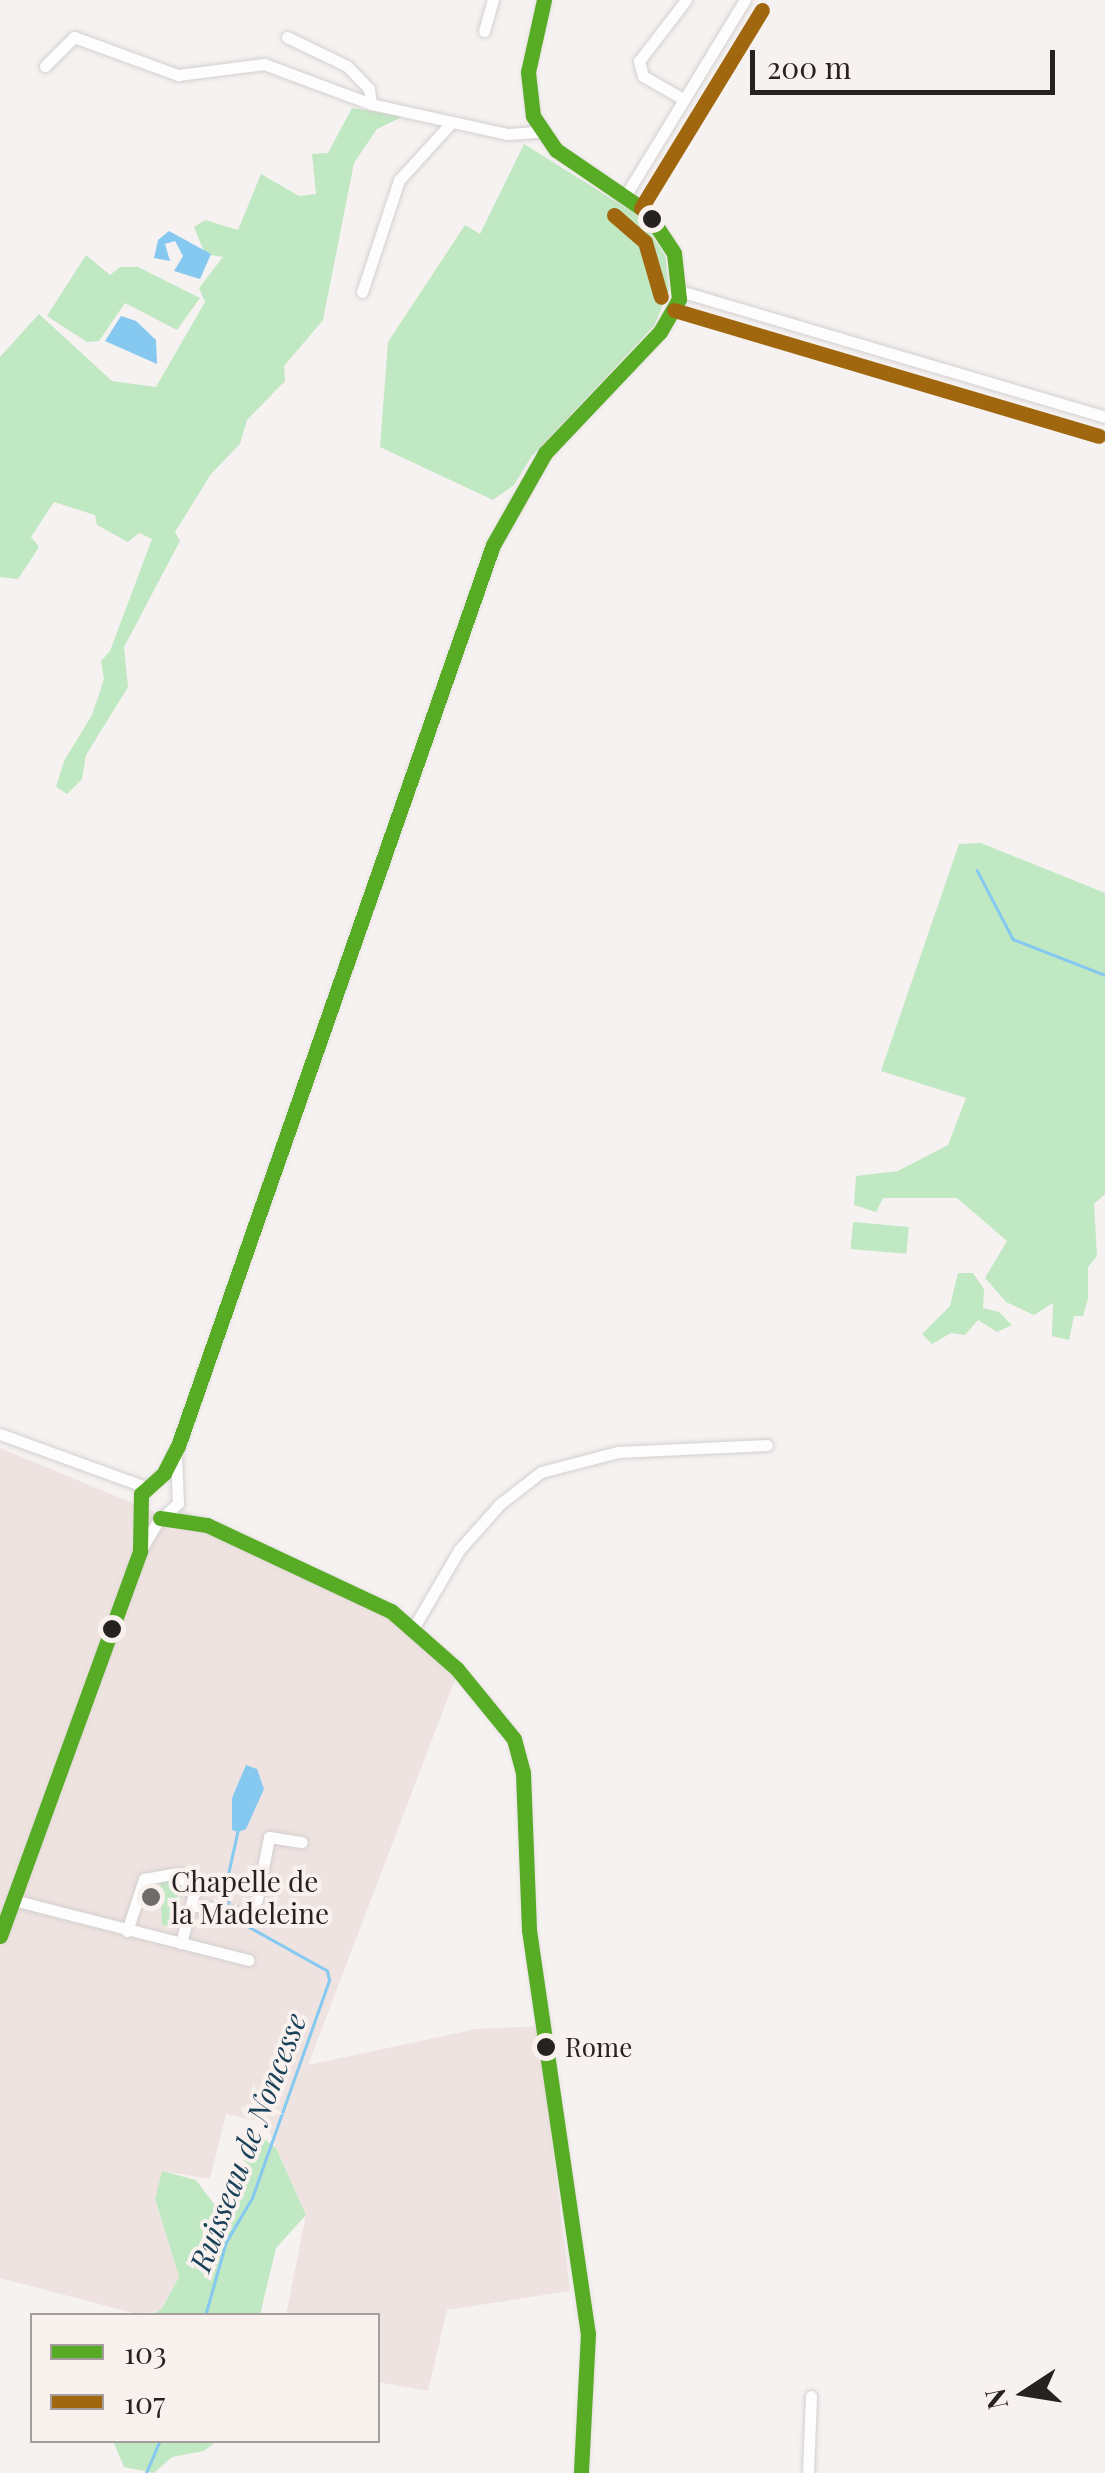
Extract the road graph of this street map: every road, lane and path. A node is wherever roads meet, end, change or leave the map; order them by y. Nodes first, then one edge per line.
1 (493, 0) edge
2 (544, 0) edge
3 (686, 0) edge
4 (745, 0) edge
5 (484, 32) dead end
6 (286, 37) dead end
7 (45, 66) dead end
8 (683, 100) junction
9 (371, 104) junction
10 (451, 123) junction
11 (540, 132) junction
12 (624, 198) junction
13 (680, 291) junction
14 (362, 292) dead end
15 (1105, 417) edge
16 (0, 1434) edge
17 (767, 1445) dead end
18 (178, 1446) junction
19 (173, 1487) junction
20 (147, 1495) junction
21 (178, 1503) junction
22 (164, 1517) junction
23 (207, 1525) junction
24 (140, 1551) junction
25 (414, 1627) junction
26 (302, 1842) dead end
27 (13, 1900) junction
28 (193, 1904) junction
29 (127, 1931) junction
30 (0, 1936) edge
31 (180, 1943) junction
32 (248, 1960) dead end
33 (811, 2396) dead end
34 (582, 2473) edge
35 (808, 2473) edge

1 - 5 street
2 - 11 street
3 - 8 street
4 - 8 street
6 - 9 street
7 - 9 street
8 - 12 street
9 - 10 street
10 - 11 street
10 - 14 street
11 - 12 street
12 - 13 street
13 - 15 street
13 - 18 street
16 - 20 street
17 - 25 street
18 - 19 street
18 - 20 street
19 - 20 street
19 - 21 street
20 - 22 street
20 - 24 street
21 - 22 street
21 - 23 street
22 - 23 street
22 - 24 street
23 - 25 street
24 - 27 street
25 - 34 street
26 - 28 street
27 - 29 street
27 - 30 street
28 - 29 street
28 - 31 street
29 - 31 street
31 - 32 street
33 - 35 street

